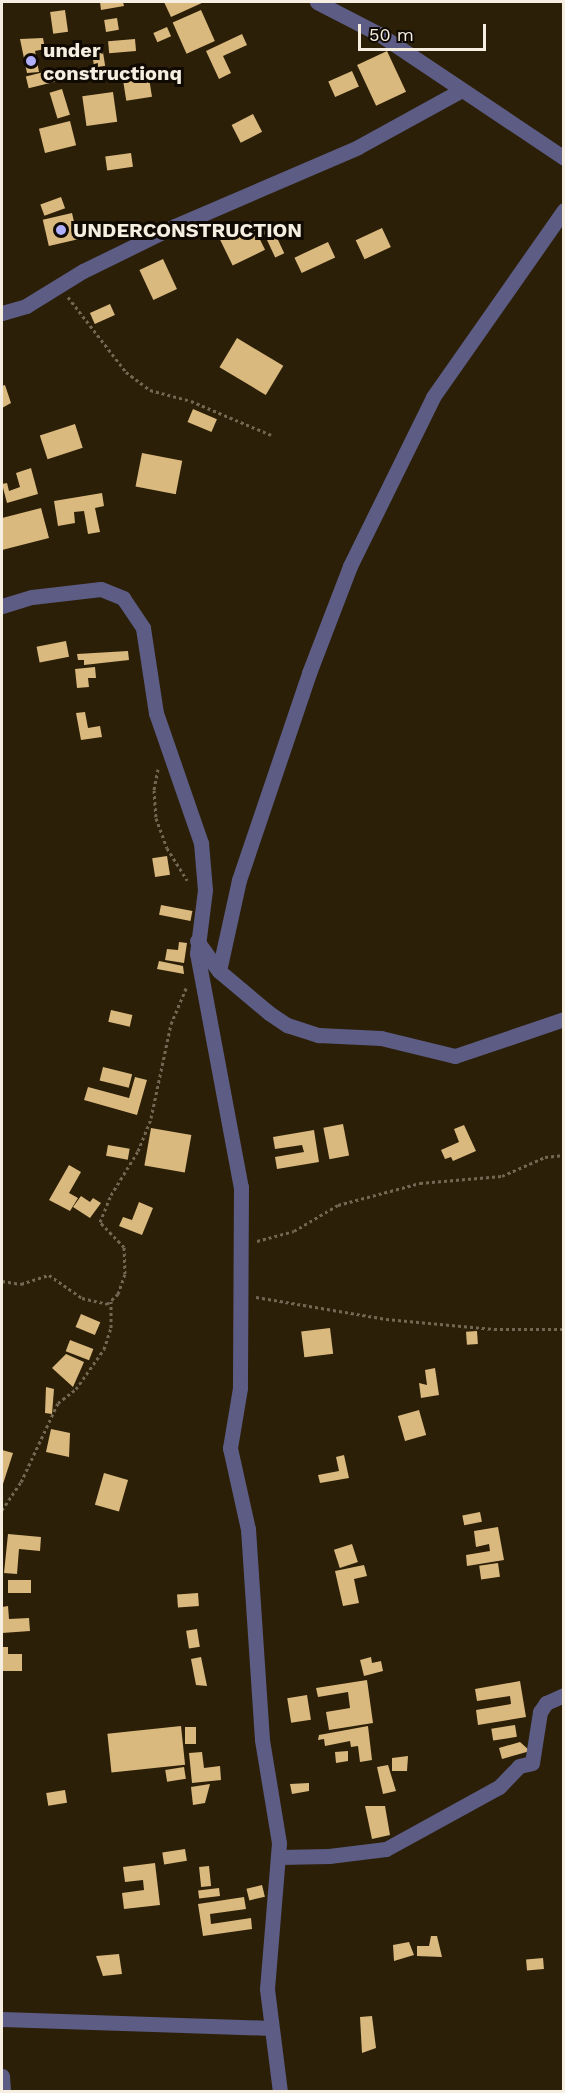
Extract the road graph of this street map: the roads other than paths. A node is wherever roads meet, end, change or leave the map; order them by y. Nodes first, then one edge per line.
1 (317, 2) edge
2 (460, 91) junction
3 (564, 158) edge
4 (564, 210) edge
5 (2, 314) edge
6 (2, 606) edge
7 (197, 941) junction
8 (219, 971) junction
9 (564, 1019) edge
10 (564, 1695) edge
11 (279, 1857) junction
12 (2, 2019) edge
13 (271, 2028) junction
14 (2, 2076) edge
15 (3, 2091) edge
16 (280, 2091) edge

1 - 2 street
2 - 3 street
2 - 5 street
4 - 8 street
6 - 7 street
7 - 8 street
7 - 11 street
8 - 9 street
10 - 11 street
11 - 13 street
12 - 13 street
13 - 16 street
14 - 15 street

